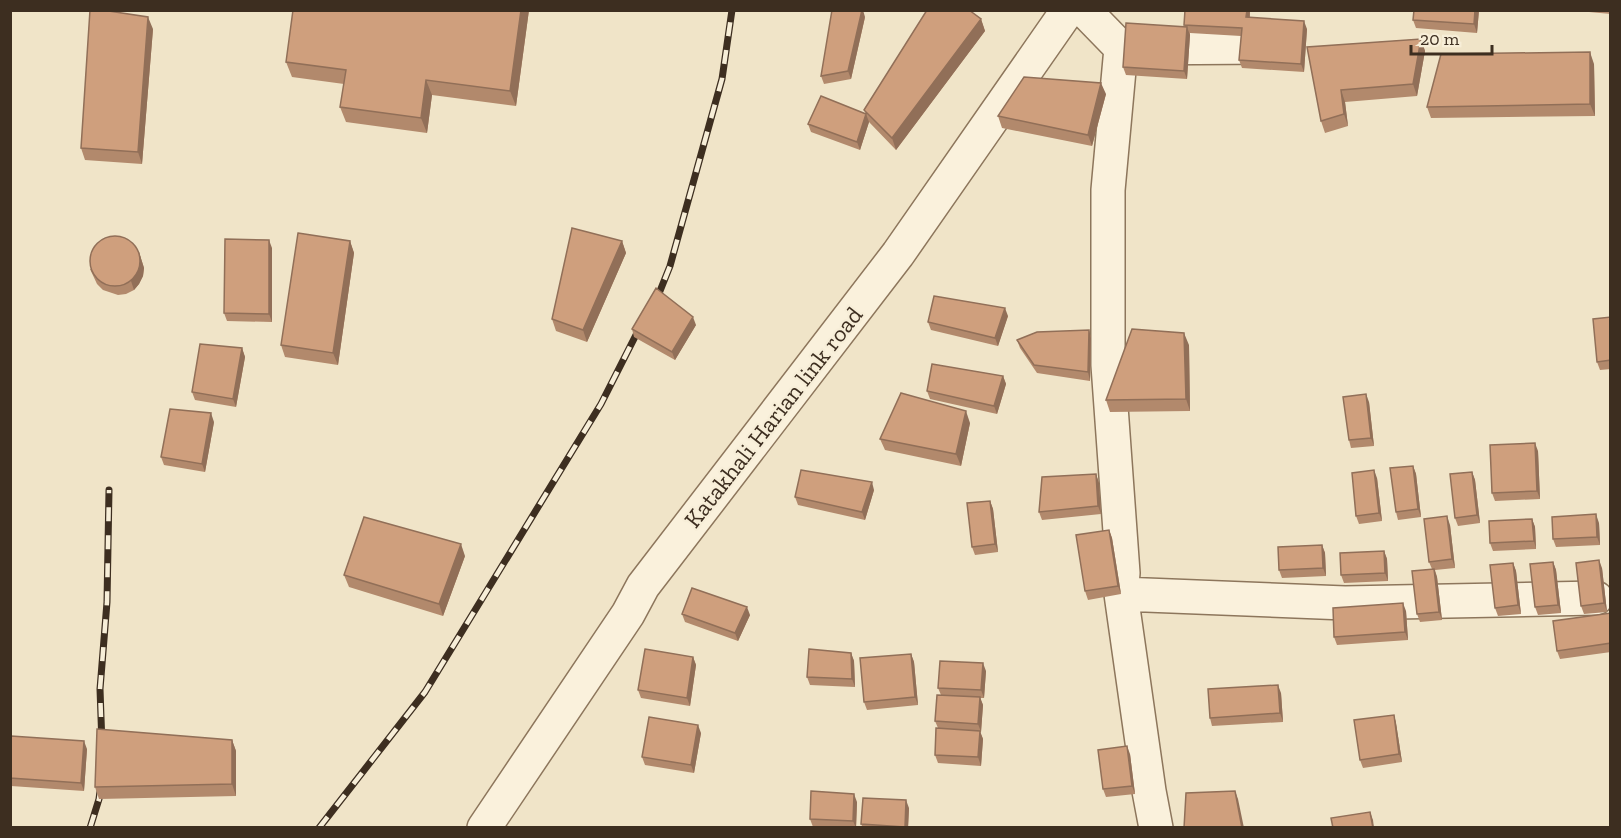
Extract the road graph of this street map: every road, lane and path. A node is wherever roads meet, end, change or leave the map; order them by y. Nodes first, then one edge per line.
1 (1068, 10) edge
2 (1084, 10) edge
3 (1286, 47) edge
4 (1121, 48) junction
5 (1121, 594) junction
6 (1596, 598) edge
7 (484, 828) edge
8 (1156, 828) edge

1 - 7 street, Katakhali Harian link road
2 - 4 street
3 - 4 street
4 - 5 street
5 - 6 street
5 - 8 street

